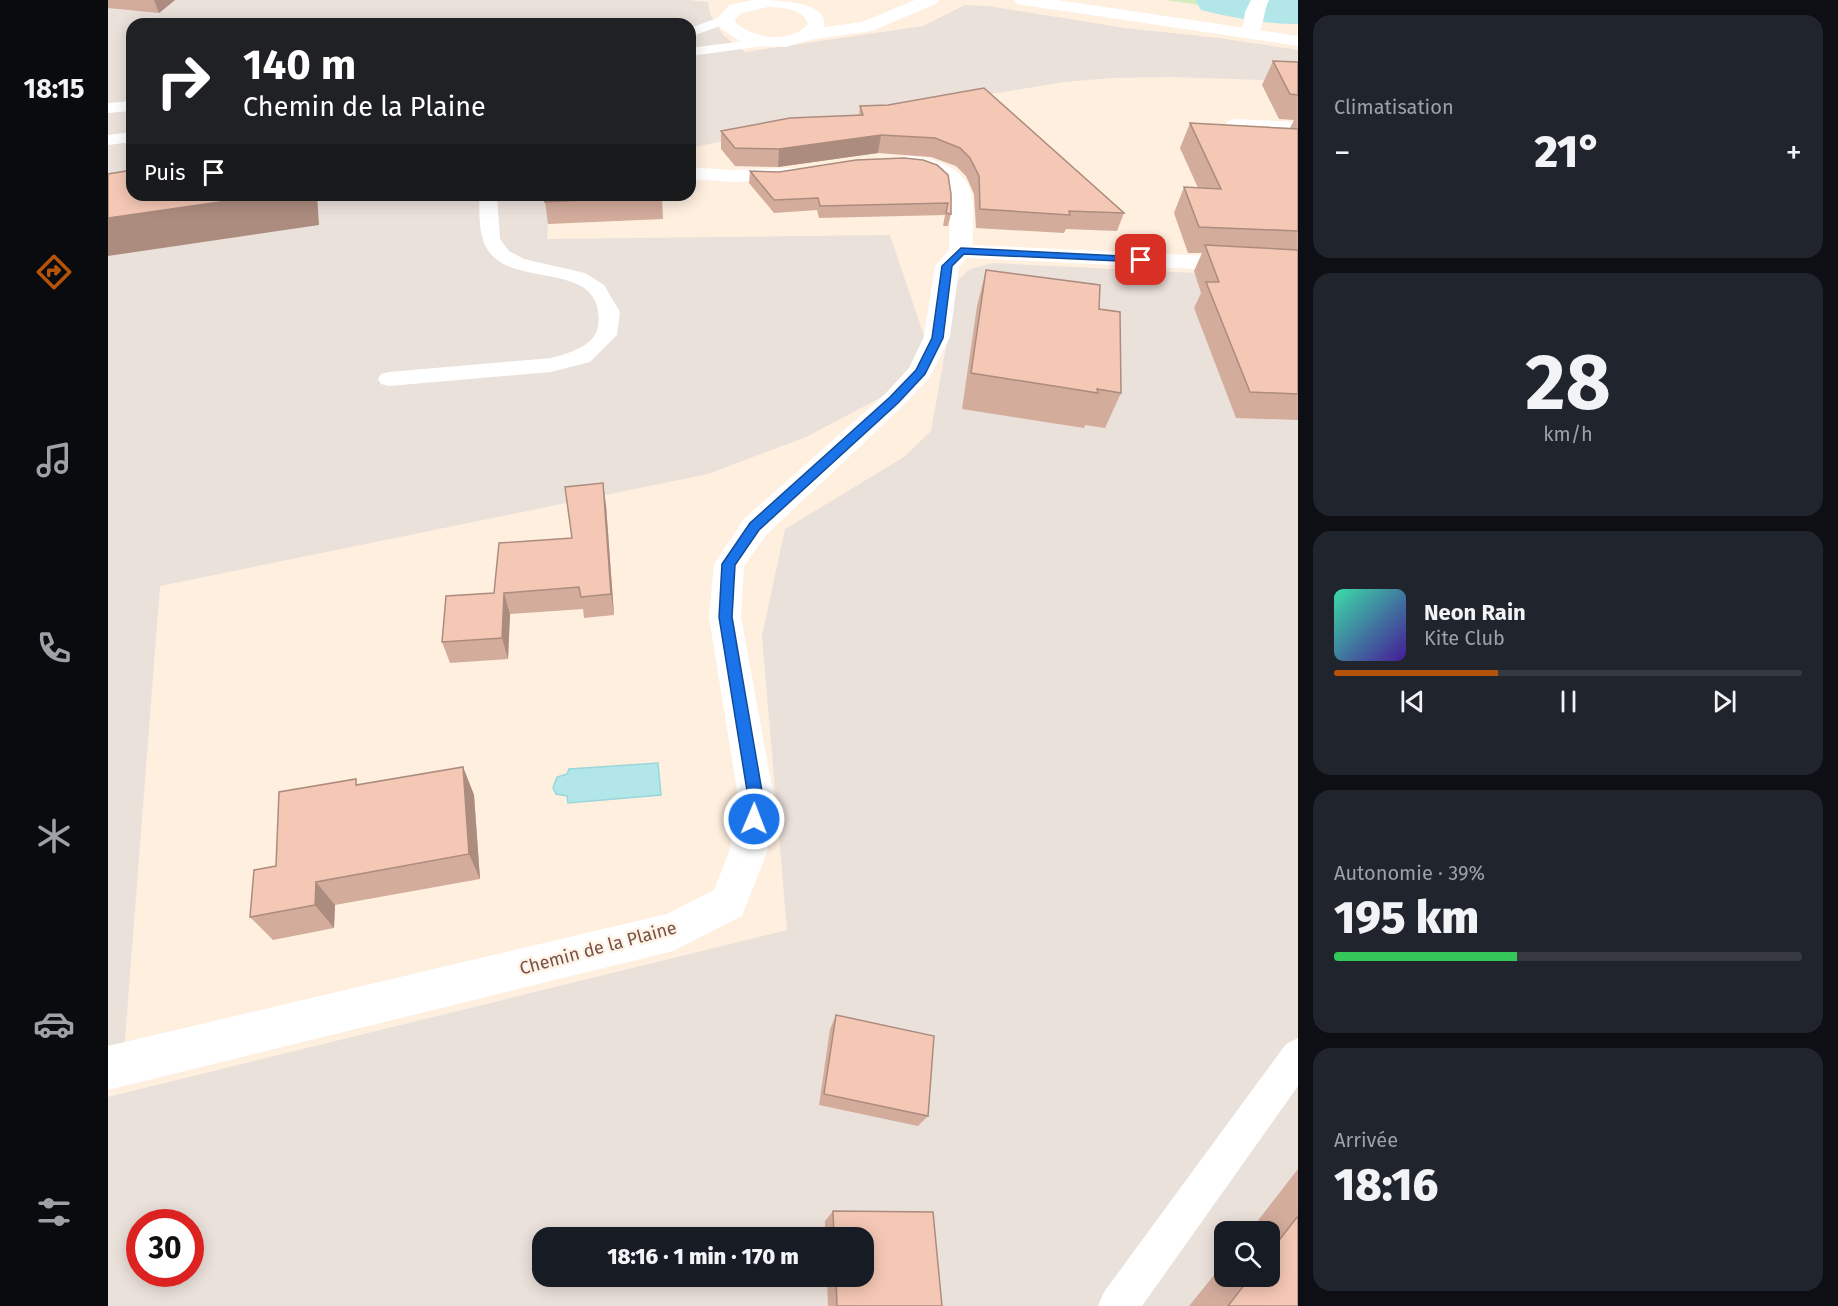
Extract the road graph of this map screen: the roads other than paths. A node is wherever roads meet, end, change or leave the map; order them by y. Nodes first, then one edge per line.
1 (736, 0) edge
2 (888, 0) edge
3 (930, 0) edge
4 (1023, 0) edge
5 (1115, 0) edge
6 (755, 3) junction
7 (870, 7) dead end
8 (832, 12) dead end
9 (812, 14) junction
10 (1256, 14) edge
11 (726, 19) junction
12 (1298, 28) edge
13 (696, 31) edge
14 (807, 35) junction
15 (760, 41) junction
16 (1298, 41) edge
17 (696, 44) edge
18 (696, 51) edge
19 (126, 106) edge
20 (108, 108) edge
21 (1235, 125) edge
22 (1298, 128) edge
23 (126, 138) edge
24 (108, 140) edge
25 (126, 152) edge
26 (108, 154) edge
27 (890, 161) edge
28 (809, 171) edge
29 (696, 173) edge
30 (488, 201) edge
31 (961, 251) junction
32 (1298, 267) edge
33 (389, 379) dead end
34 (1298, 1056) edge
35 (108, 1068) edge
36 (1118, 1306) edge

1 - 6 street
2 - 7 street
3 - 14 street
4 - 10 street
5 - 10 street
6 - 9 street
6 - 11 street
8 - 9 street
9 - 14 street
10 - 12 street
10 - 16 street
11 - 13 lane
11 - 15 street
14 - 15 street
15 - 17 lane
15 - 18 lane
19 - 20 lane
21 - 22 street
23 - 24 lane
25 - 26 lane
27 - 31 street
28 - 29 street
30 - 33 lane
31 - 32 street
31 - 35 street, Chemin de la Plaine
34 - 36 lane

